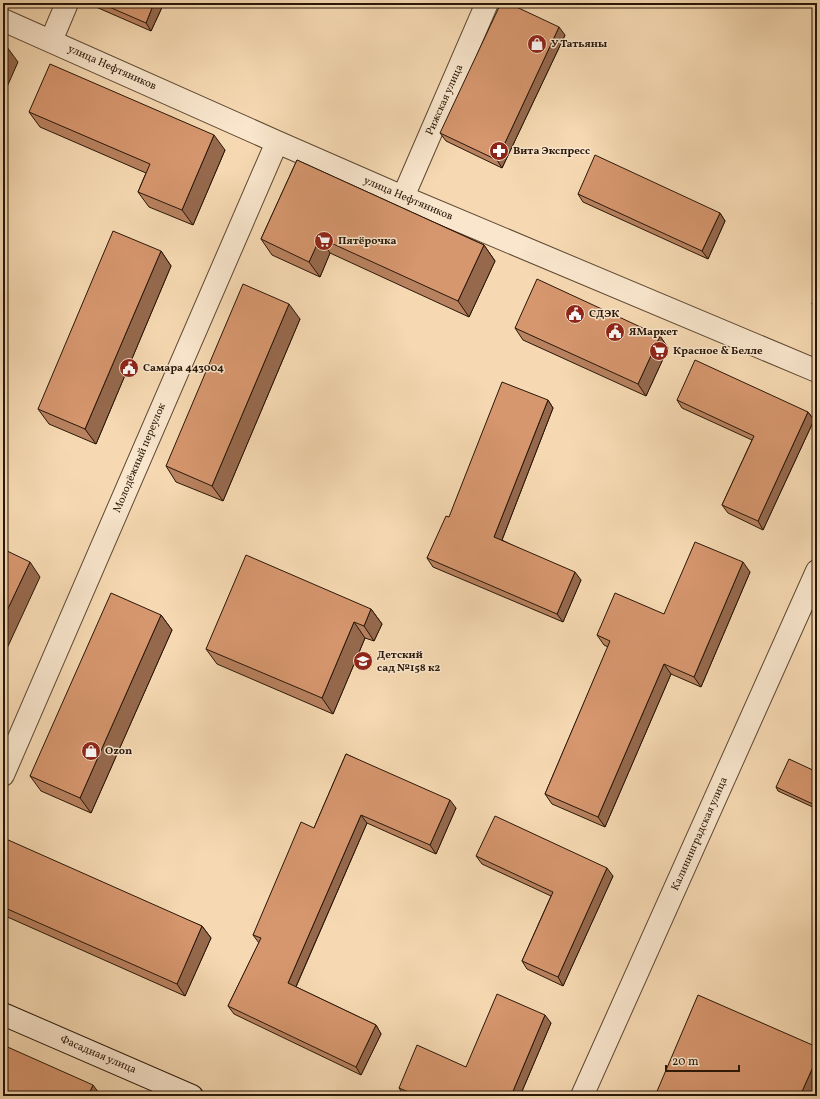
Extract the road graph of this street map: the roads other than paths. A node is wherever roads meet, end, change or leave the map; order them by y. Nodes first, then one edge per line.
1 (67, 3) edge
2 (487, 3) edge
3 (3, 20) edge
4 (51, 41) junction
5 (277, 142) junction
6 (403, 197) junction
7 (817, 371) edge
8 (817, 571) edge
9 (3, 775) edge
10 (3, 1014) edge
11 (192, 1096) edge
12 (582, 1096) edge

1 - 4 street
2 - 6 street, Рижская улица
3 - 4 street, улица Нефтяников
4 - 5 street, улица Нефтяников
5 - 6 street, улица Нефтяников
5 - 9 street, Молодёжный переулок
6 - 7 street, улица Нефтяников
8 - 12 street, Калининградская улица
10 - 11 street, Фасадная улица

